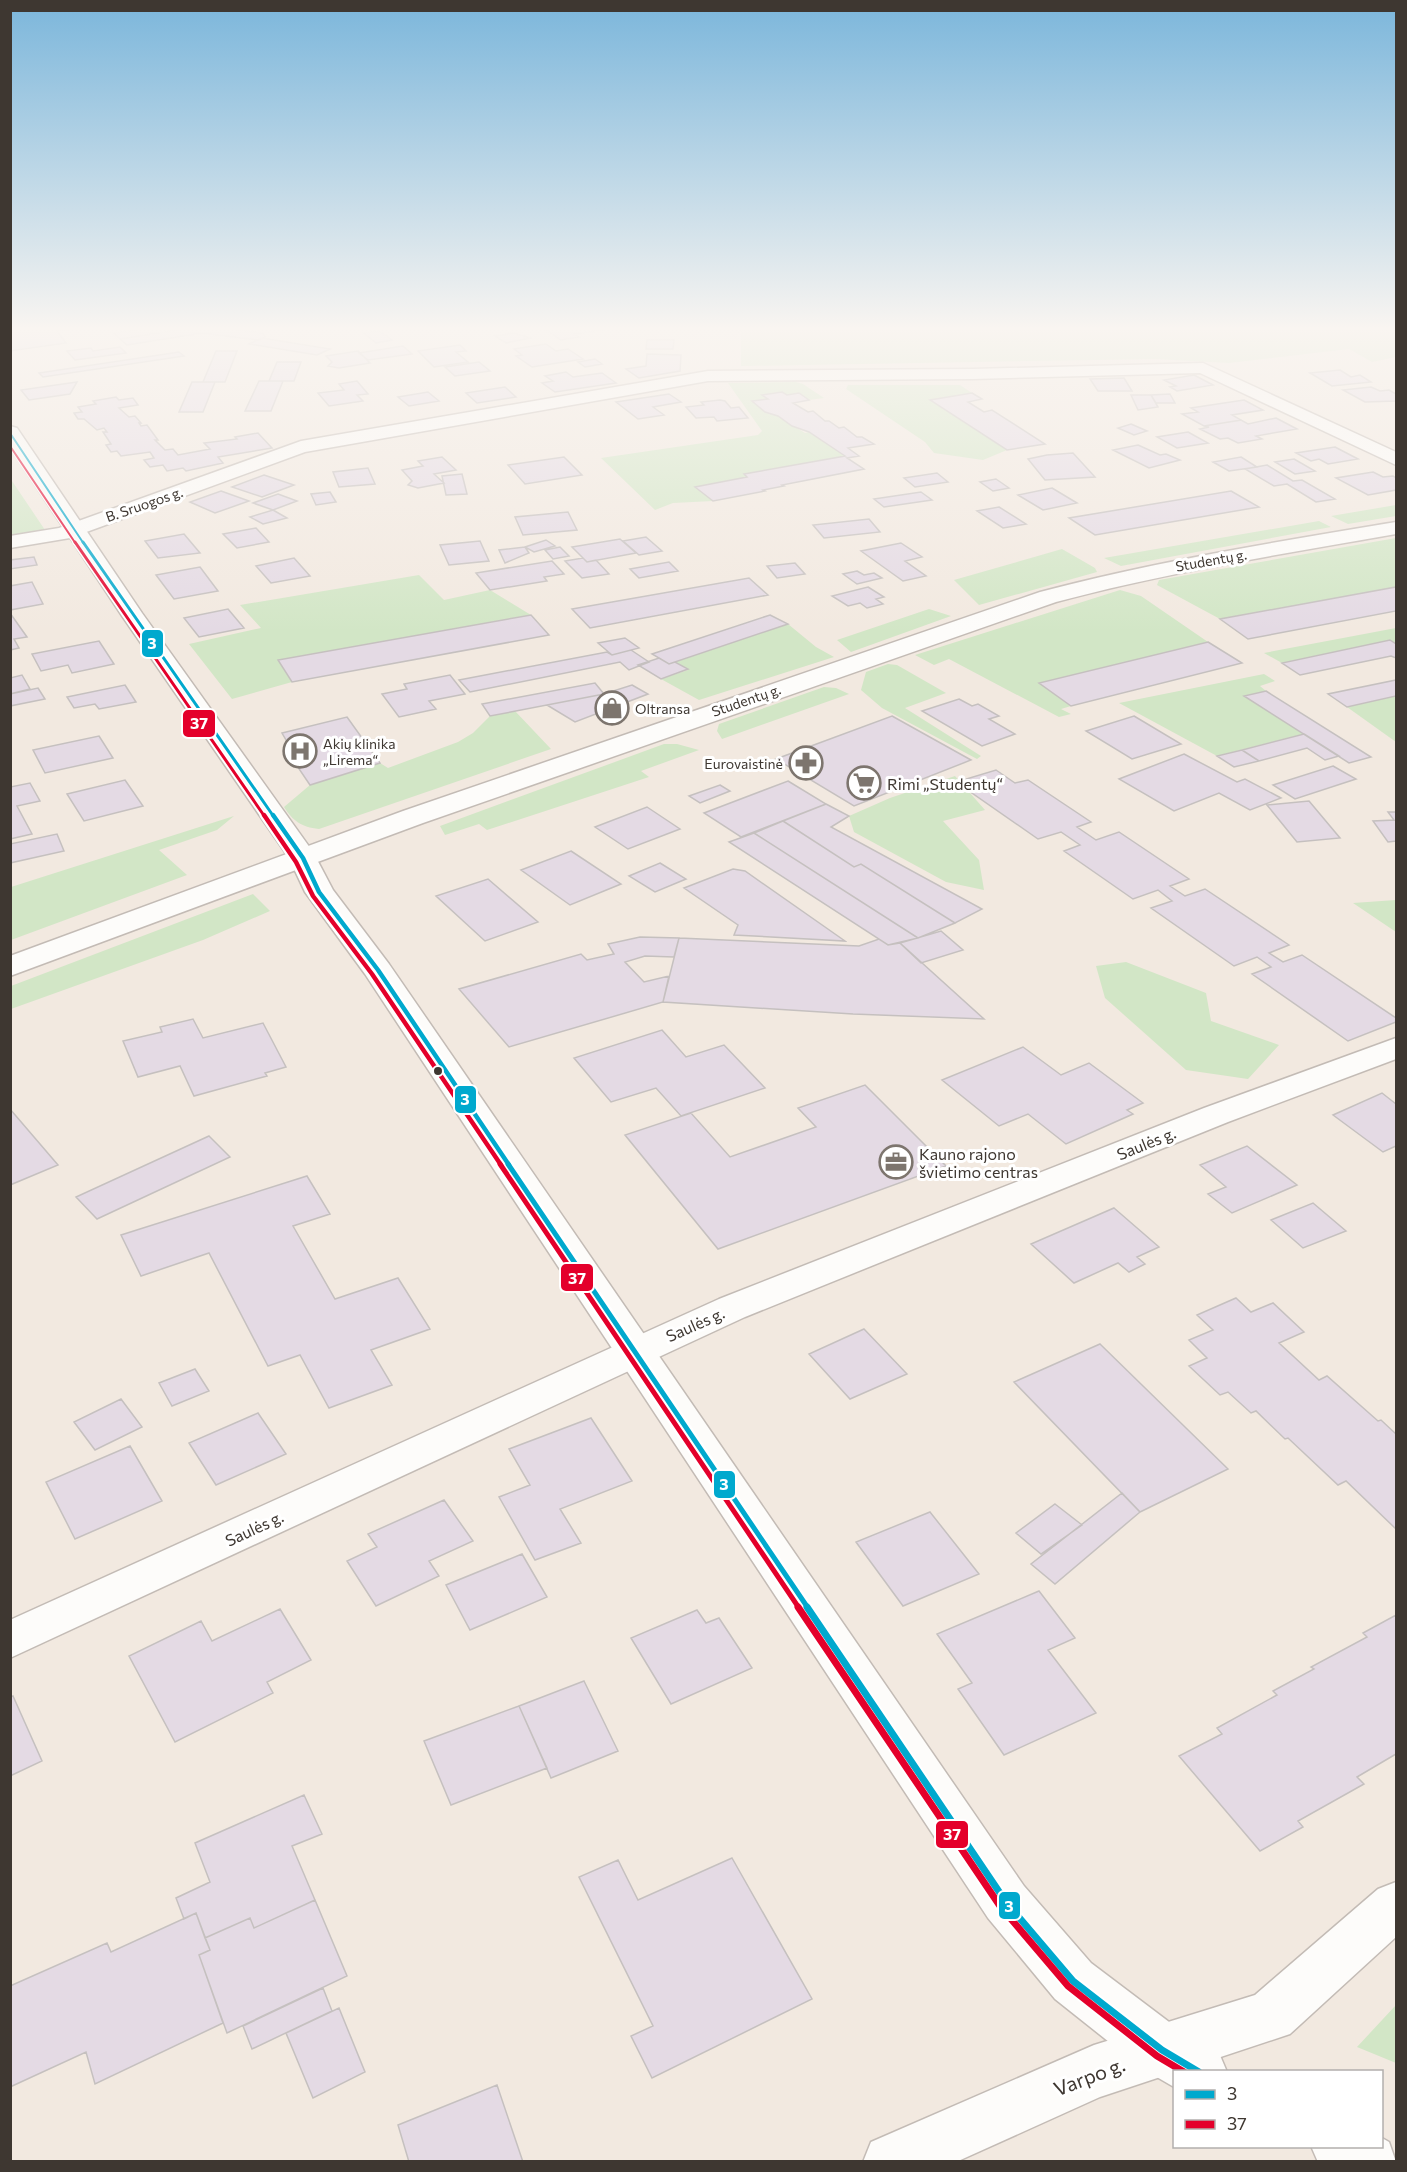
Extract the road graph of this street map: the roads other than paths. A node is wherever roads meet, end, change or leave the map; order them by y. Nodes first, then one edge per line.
1 (402, 429) edge
2 (1333, 429) edge
3 (10, 432) edge
4 (1396, 459) edge
5 (1396, 528) edge
6 (74, 529) junction
7 (10, 542) edge
8 (303, 858) junction
9 (10, 967) edge
10 (1396, 1048) edge
11 (635, 1351) junction
12 (10, 1640) edge
13 (1396, 1905) edge
14 (1181, 2061) edge
15 (1343, 2148) edge
16 (891, 2162) edge
17 (1369, 2162) edge

1 - 6 street, B. Sruogos g.
2 - 4 street, B. Sruogos g.
3 - 6 street
5 - 8 street, Studentų g.
6 - 7 street, B. Sruogos g.
6 - 8 street
8 - 9 street, Studentų g.
8 - 11 street
10 - 11 street, Saulės g.
11 - 12 street, Saulės g.
11 - 14 street
13 - 14 street, Varpo g.
14 - 16 street, Varpo g.
15 - 17 street

